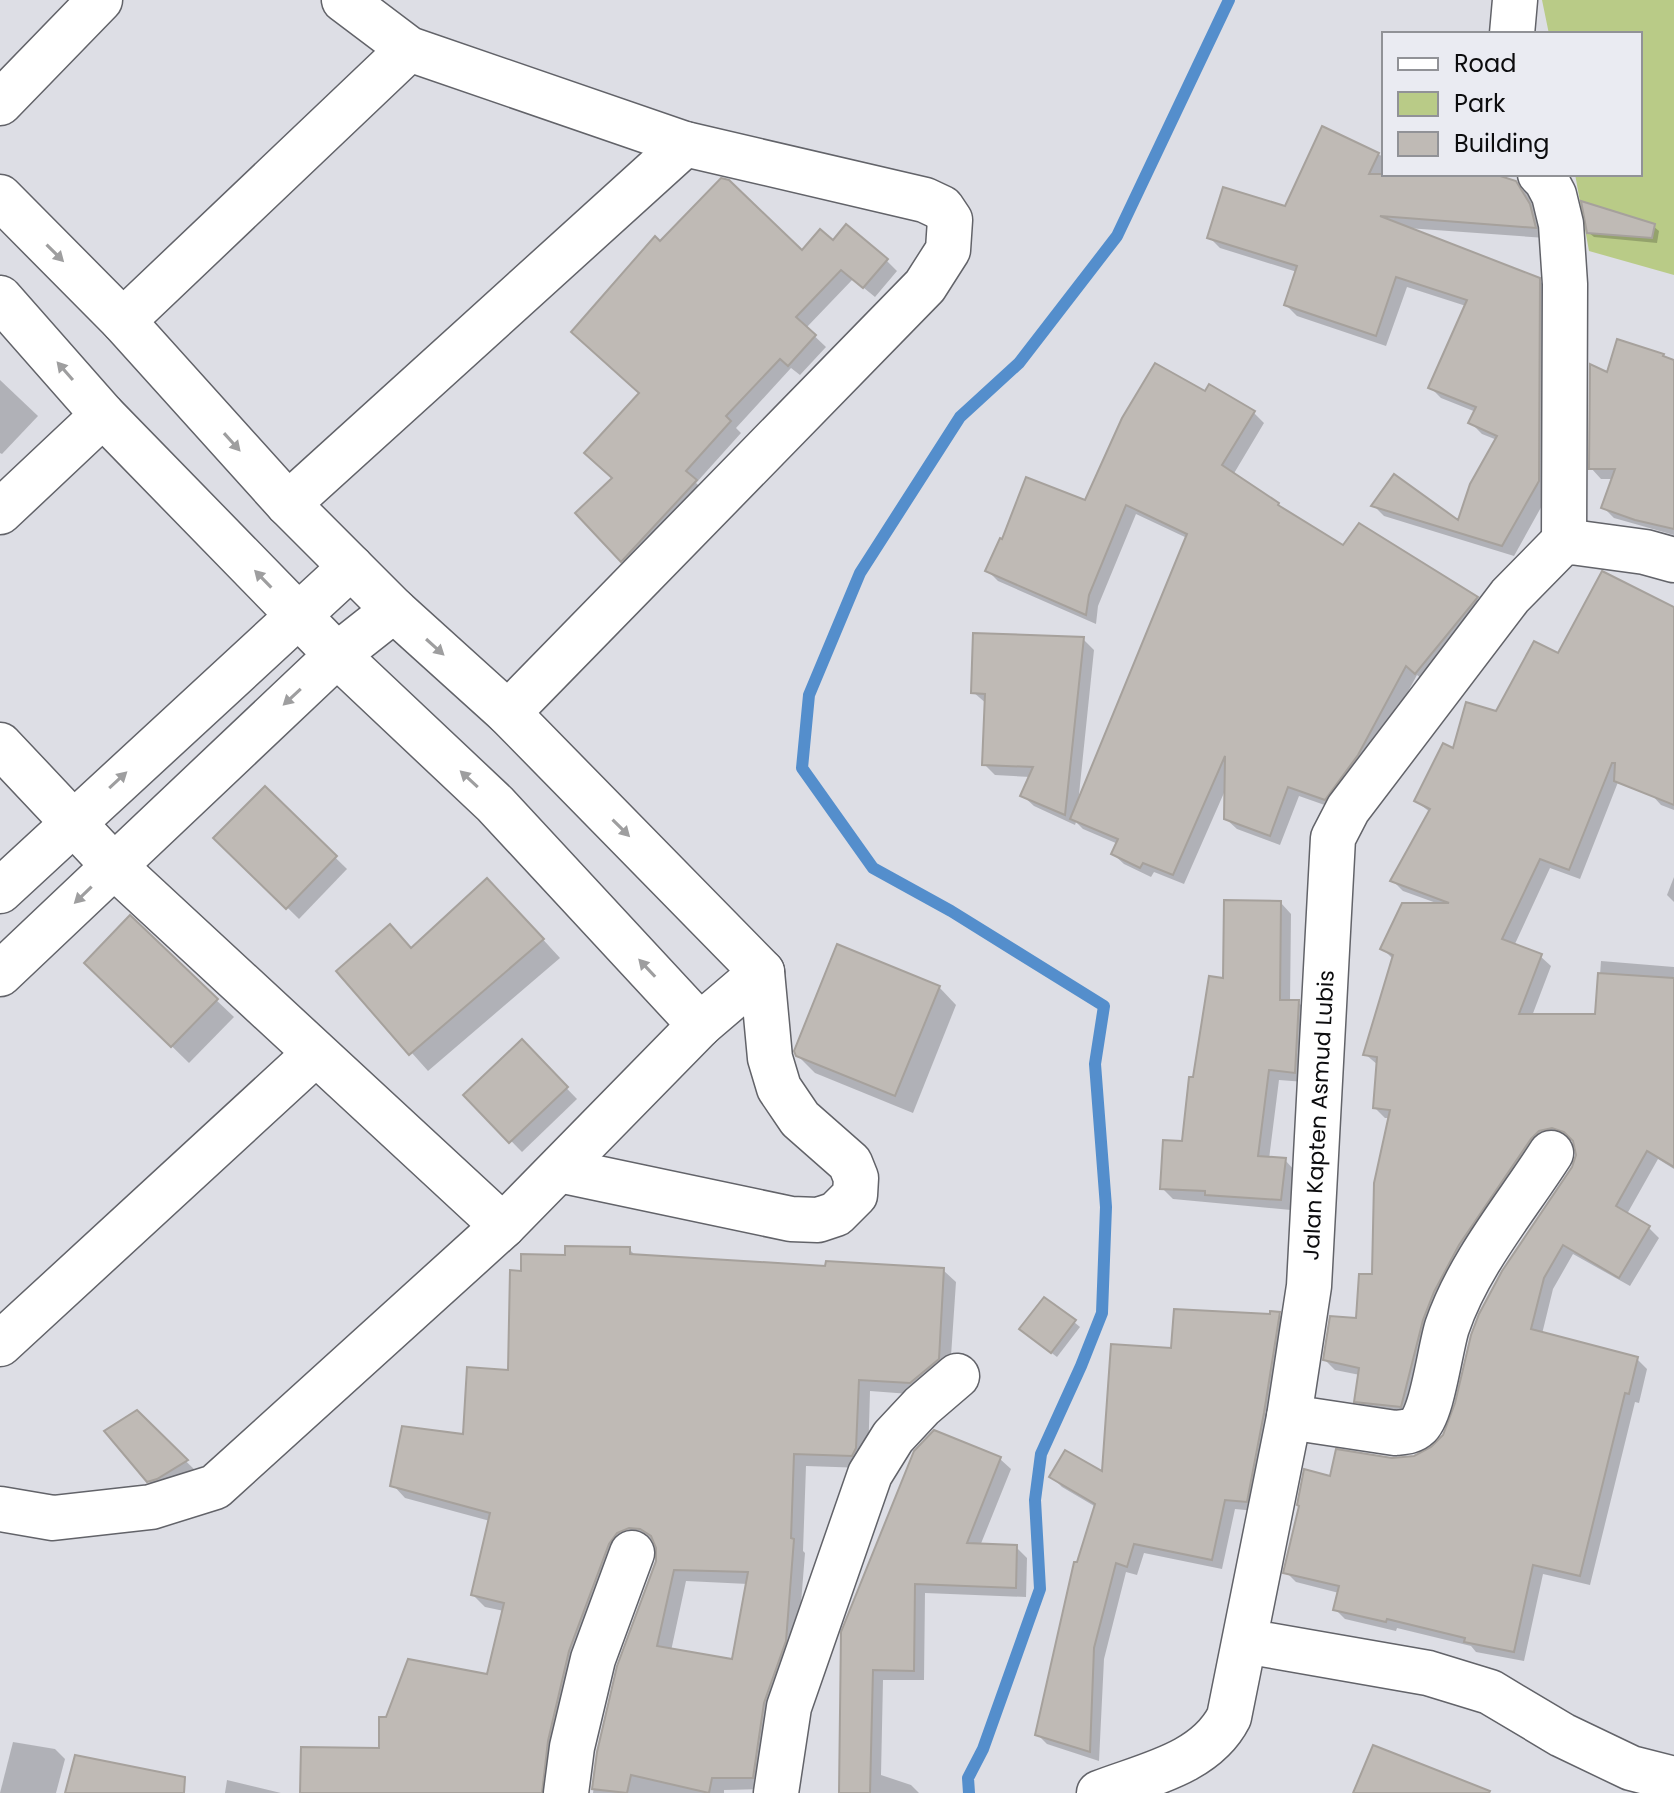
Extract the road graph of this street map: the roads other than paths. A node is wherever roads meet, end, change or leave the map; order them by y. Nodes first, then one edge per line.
1 (100, 0) edge
2 (344, 0) edge
3 (1515, 0) edge
4 (1512, 32) edge
5 (409, 49) junction
6 (0, 103) edge
7 (685, 144) junction
8 (1542, 176) edge
9 (0, 197) edge
10 (0, 298) edge
11 (123, 321) junction
12 (103, 415) junction
13 (288, 504) junction
14 (0, 512) edge
15 (1564, 541) junction
16 (1674, 560) edge
17 (351, 567) junction
18 (394, 610) junction
19 (298, 615) junction
20 (337, 655) junction
21 (508, 713) junction
22 (0, 745) edge
23 (73, 822) junction
24 (114, 866) junction
25 (0, 891) edge
26 (762, 972) junction
27 (0, 974) edge
28 (700, 1025) junction
29 (315, 1054) junction
30 (1551, 1153) dead end
31 (559, 1170) junction
32 (503, 1226) junction
33 (0, 1344) edge
34 (957, 1376) dead end
35 (1289, 1417) junction
36 (0, 1509) edge
37 (632, 1553) dead end
38 (1245, 1641) junction
39 (1674, 1779) edge
40 (566, 1793) edge
41 (776, 1793) edge
42 (1099, 1793) edge

1 - 6 street
2 - 5 street
3 - 4 street
5 - 7 street
5 - 11 street
7 - 13 street
7 - 21 street
8 - 15 street
9 -> 11 street
12 -> 10 street
11 -> 13 street
12 - 14 street
19 -> 12 street
13 - 17 street
15 - 16 street
15 - 35 street, Jalan Kapten Asmud Lubis
17 - 18 street
17 - 19 street
18 - 20 street
18 -> 21 street
19 - 20 street
23 -> 19 street
20 -> 24 street
28 -> 20 street
21 -> 26 street
22 - 23 street
23 - 24 street
23 - 25 street
24 -> 27 street
24 - 29 street
26 - 28 street
26 - 31 street
28 - 31 street
29 - 32 street
29 - 33 street
30 - 35 street
31 - 32 street
32 - 36 street
34 - 41 street
35 - 38 street, Jalan Kapten Asmud Lubis
37 - 40 street
38 - 39 street
38 - 42 street, Jalan Kapten Asmud Lubis

